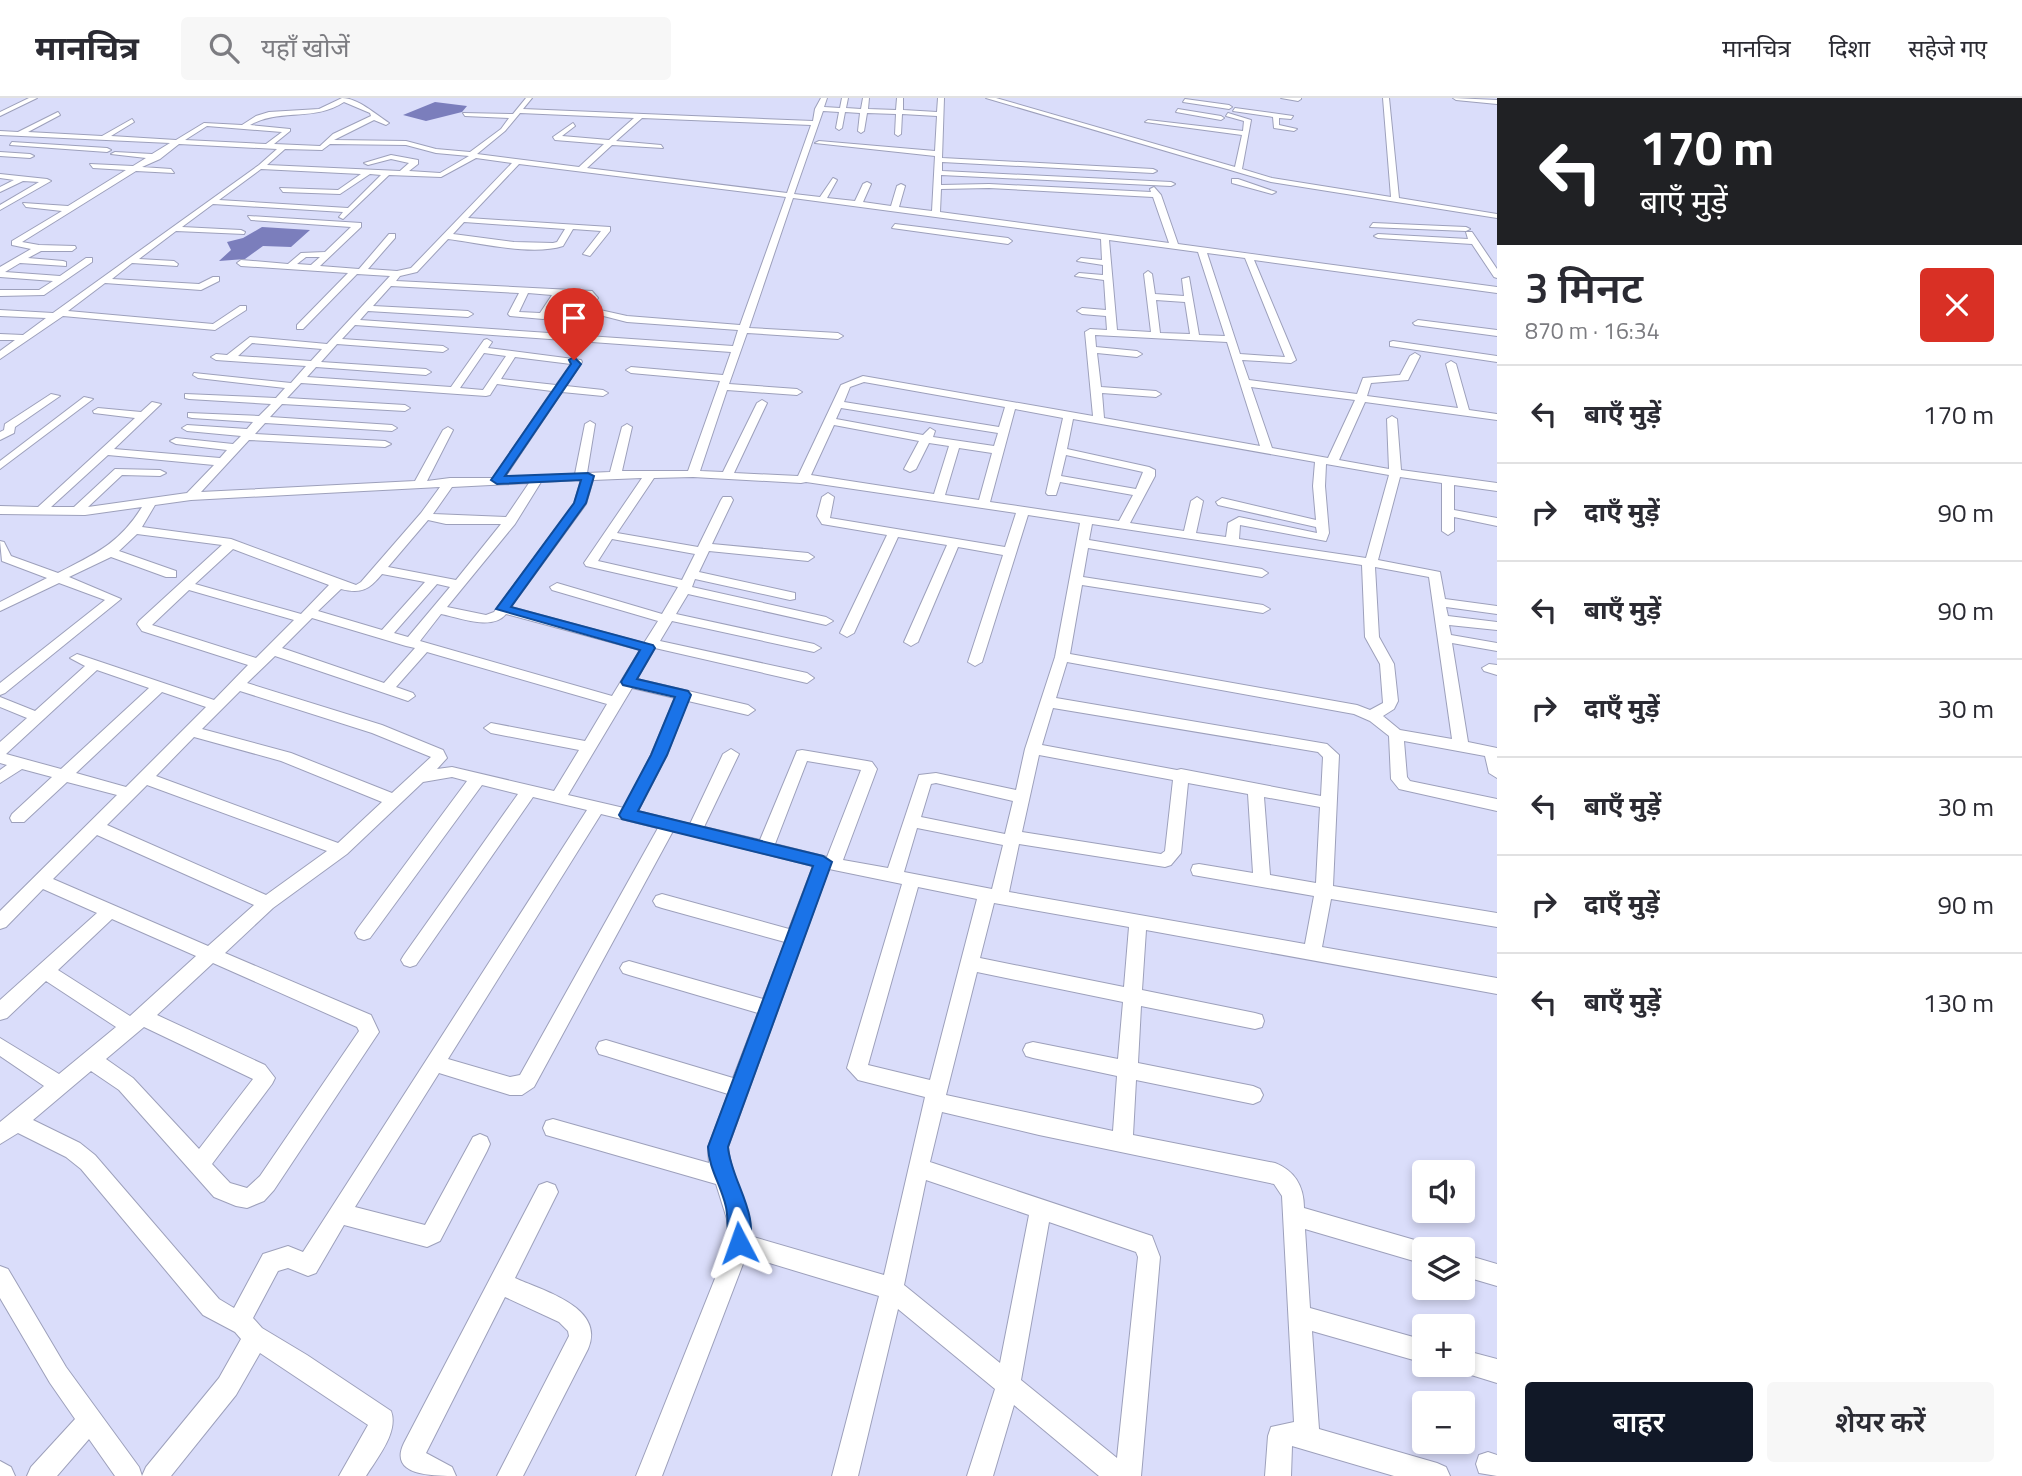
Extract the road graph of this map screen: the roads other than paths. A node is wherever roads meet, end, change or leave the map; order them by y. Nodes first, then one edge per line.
1 (34, 98) edge
2 (824, 98) edge
3 (845, 98) edge
4 (866, 98) edge
5 (900, 98) edge
6 (941, 98) edge
7 (989, 98) edge
8 (1284, 98) edge
9 (1386, 98) edge
10 (1457, 98) edge
11 (345, 99) edge
12 (1298, 99) edge
13 (527, 100) edge
14 (1497, 102) edge
15 (1186, 104) dead end
16 (1228, 109) edge
17 (843, 110) junction
18 (864, 111) junction
19 (1178, 111) dead end
20 (281, 112) junction
21 (899, 112) junction
22 (518, 113) junction
23 (0, 114) edge
24 (58, 114) dead end
25 (465, 114) dead end
26 (679, 114) junction
27 (941, 114) junction
28 (1276, 115) junction
29 (640, 116) junction
30 (816, 116) junction
31 (374, 117) junction
32 (132, 121) dead end
33 (386, 123) dead end
34 (240, 125) junction
35 (573, 125) dead end
36 (261, 126) junction
37 (119, 128) junction
38 (839, 128) dead end
39 (144, 129) dead end
40 (1207, 129) junction
41 (178, 130) dead end
42 (1294, 130) dead end
43 (196, 131) junction
44 (0, 133) edge
45 (18, 134) junction
46 (32, 135) junction
47 (1243, 137) junction
48 (104, 138) junction
49 (183, 141) junction
50 (209, 142) junction
51 (329, 142) junction
52 (819, 143) dead end
53 (12, 144) junction
54 (609, 144) junction
55 (1142, 144) junction
56 (838, 145) junction
57 (268, 146) junction
58 (283, 147) junction
59 (661, 147) dead end
60 (107, 150) dead end
61 (898, 150) junction
62 (1168, 152) junction
63 (0, 153) edge
64 (115, 154) dead end
65 (472, 155) junction
66 (41, 157) dead end
67 (157, 157) junction
68 (940, 157) junction
69 (518, 162) junction
70 (1214, 163) junction
71 (93, 166) dead end
72 (261, 167) junction
73 (367, 168) junction
74 (137, 169) junction
75 (581, 169) junction
76 (1135, 170) junction
77 (0, 171) edge
78 (171, 171) dead end
79 (1153, 171) dead end
80 (13, 172) dead end
81 (1238, 172) junction
82 (939, 173) junction
83 (386, 174) junction
84 (401, 174) junction
85 (0, 176) edge
86 (23, 178) junction
87 (833, 180) dead end
88 (1139, 183) junction
89 (867, 184) dead end
90 (1171, 184) dead end
91 (901, 186) dead end
92 (939, 187) junction
93 (969, 188) joint
94 (283, 190) dead end
95 (0, 192) edge
96 (1089, 192) joint
97 (1272, 192) dead end
98 (791, 195) junction
99 (22, 196) junction
100 (823, 199) junction
101 (1395, 200) junction
102 (213, 202) junction
103 (858, 204) junction
104 (26, 205) dead end
105 (0, 208) edge
106 (71, 209) junction
107 (894, 209) junction
108 (1453, 209) junction
109 (350, 210) junction
110 (936, 214) junction
111 (1497, 216) edge
112 (251, 218) dead end
113 (463, 220) junction
114 (336, 223) junction
115 (532, 224) junction
116 (1373, 225) dead end
117 (571, 226) junction
118 (895, 226) dead end
119 (176, 229) junction
120 (1466, 229) junction
121 (931, 231) junction
122 (241, 232) dead end
123 (392, 236) dead end
124 (447, 236) junction
125 (1378, 236) dead end
126 (1105, 238) junction
127 (1008, 241) dead end
128 (927, 242) dead end
129 (1474, 242) junction
130 (511, 245) junction
131 (1175, 247) junction
132 (39, 248) junction
133 (72, 248) dead end
134 (1202, 251) junction
135 (328, 254) junction
136 (587, 254) dead end
137 (1248, 256) junction
138 (17, 260) junction
139 (89, 260) dead end
140 (133, 261) junction
141 (1081, 261) dead end
142 (241, 263) dead end
143 (1107, 263) junction
144 (174, 264) dead end
145 (290, 266) junction
146 (313, 268) junction
147 (358, 271) junction
148 (0, 273) edge
149 (397, 274) junction
150 (1149, 274) dead end
151 (84, 275) dead end
152 (1497, 275) edge
153 (1079, 276) dead end
154 (66, 277) junction
155 (44, 278) junction
156 (105, 278) junction
157 (1108, 278) junction
158 (216, 279) dead end
159 (1186, 279) dead end
160 (389, 283) junction
161 (1497, 289) edge
162 (525, 290) junction
163 (558, 292) junction
164 (0, 293) edge
165 (1151, 297) junction
166 (1189, 299) junction
167 (365, 308) junction
168 (243, 309) dead end
169 (585, 309) junction
170 (1082, 311) dead end
171 (0, 313) edge
172 (1110, 313) junction
173 (468, 314) dead end
174 (60, 315) junction
175 (352, 322) junction
176 (1418, 323) dead end
177 (300, 327) dead end
178 (744, 329) junction
179 (494, 331) junction
180 (1112, 332) junction
181 (531, 333) junction
182 (1497, 333) edge
183 (550, 334) junction
184 (568, 335) junction
185 (1156, 335) junction
186 (838, 336) dead end
187 (0, 337) edge
188 (1195, 337) junction
189 (26, 338) junction
190 (1230, 338) junction
191 (332, 344) junction
192 (1393, 344) dead end
193 (443, 349) dead end
194 (737, 349) junction
195 (482, 350) junction
196 (1092, 350) junction
197 (516, 353) junction
198 (1137, 354) dead end
199 (536, 355) junction
200 (0, 356) edge
201 (1415, 356) dead end
202 (1236, 357) junction
203 (216, 358) dead end
204 (229, 359) junction
205 (1497, 359) edge
206 (1451, 364) dead end
207 (312, 366) junction
208 (631, 370) dead end
209 (426, 372) dead end
210 (198, 375) dead end
211 (1297, 375) junction
212 (494, 381) junction
213 (725, 382) junction
214 (296, 383) junction
215 (513, 383) junction
216 (1245, 383) junction
217 (559, 388) junction
218 (453, 390) junction
219 (1096, 390) junction
220 (797, 392) dead end
221 (486, 393) junction
222 (603, 393) dead end
223 (1156, 394) dead end
224 (55, 396) dead end
225 (189, 396) dead end
226 (1361, 398) junction
227 (88, 399) dead end
228 (278, 402) junction
229 (762, 403) dead end
230 (156, 404) dead end
231 (838, 404) junction
232 (1011, 404) junction
233 (405, 408) dead end
234 (98, 411) dead end
235 (1465, 413) junction
236 (1069, 414) junction
237 (144, 415) junction
238 (192, 415) dead end
239 (1497, 417) edge
240 (1099, 419) junction
241 (1392, 419) dead end
242 (936, 420) junction
243 (261, 421) junction
244 (830, 421) junction
245 (590, 424) dead end
246 (627, 427) dead end
247 (187, 428) dead end
248 (392, 428) dead end
249 (449, 430) dead end
250 (1003, 431) junction
251 (248, 435) junction
252 (0, 437) edge
253 (925, 439) junction
254 (176, 441) dead end
255 (385, 444) dead end
256 (955, 444) junction
257 (236, 448) junction
258 (1266, 448) junction
259 (998, 450) junction
260 (104, 451) junction
261 (1061, 451) junction
262 (1327, 459) junction
263 (222, 462) junction
264 (0, 466) edge
265 (909, 469) dead end
266 (160, 473) dead end
267 (1395, 473) junction
268 (692, 474) junction
269 (615, 475) junction
270 (650, 475) junction
271 (727, 476) junction
272 (584, 477) junction
273 (538, 478) junction
274 (805, 478) junction
275 (1055, 478) junction
276 (497, 480) junction
277 (450, 481) junction
278 (1448, 481) junction
279 (420, 483) junction
280 (1497, 487) edge
281 (1052, 493) dead end
282 (1140, 493) junction
283 (191, 496) junction
284 (828, 497) dead end
285 (939, 497) junction
286 (727, 500) dead end
287 (1197, 500) dead end
288 (1222, 502) dead end
289 (150, 503) junction
290 (984, 503) junction
291 (0, 510) edge
292 (1023, 510) junction
293 (77, 511) junction
294 (39, 512) junction
295 (1448, 512) junction
296 (425, 516) junction
297 (1087, 520) junction
298 (511, 521) junction
299 (1497, 522) edge
300 (1123, 525) junction
301 (1323, 525) junction
302 (134, 530) junction
303 (1169, 531) junction
304 (1448, 531) dead end
305 (894, 533) junction
306 (1189, 534) junction
307 (609, 535) junction
308 (1322, 538) junction
309 (954, 543) junction
310 (1083, 543) junction
311 (1232, 543) junction
312 (231, 544) junction
313 (0, 545) edge
314 (704, 550) junction
315 (110, 552) junction
316 (1010, 552) junction
317 (808, 556) dead end
318 (1164, 556) junction
319 (1320, 556) junction
320 (1369, 564) junction
321 (381, 570) junction
322 (1262, 573) dead end
323 (171, 574) dead end
324 (63, 578) junction
325 (435, 579) junction
326 (1075, 580) junction
327 (687, 583) junction
328 (338, 584) junction
329 (185, 585) junction
330 (461, 585) junction
331 (557, 587) dead end
332 (790, 596) dead end
333 (1440, 602) junction
334 (0, 607) edge
335 (503, 609) junction
336 (1263, 609) dead end
337 (439, 610) junction
338 (1497, 610) edge
339 (307, 616) junction
340 (667, 617) junction
341 (1443, 620) junction
342 (826, 621) dead end
343 (1497, 626) edge
344 (847, 633) dead end
345 (385, 635) junction
346 (1445, 638) junction
347 (911, 642) dead end
348 (418, 644) junction
349 (650, 645) junction
350 (1497, 647) edge
351 (814, 648) dead end
352 (272, 650) junction
353 (1062, 657) junction
354 (77, 658) dead end
355 (975, 662) dead end
356 (95, 664) junction
357 (259, 664) junction
358 (807, 678) dead end
359 (628, 682) junction
360 (237, 685) junction
361 (160, 686) junction
362 (386, 689) junction
363 (0, 690) edge
364 (683, 695) junction
365 (408, 696) dead end
366 (0, 702) edge
367 (615, 702) junction
368 (1049, 702) junction
369 (217, 706) junction
370 (748, 710) dead end
371 (37, 717) junction
372 (1375, 718) junction
373 (491, 728) dead end
374 (192, 731) junction
375 (1396, 734) junction
376 (589, 747) junction
377 (1461, 747) junction
378 (1033, 749) junction
379 (0, 751) edge
380 (1494, 752) edge
381 (731, 754) dead end
382 (0, 758) edge
383 (19, 764) junction
384 (1497, 773) edge
385 (1181, 774) junction
386 (65, 776) junction
387 (421, 777) junction
388 (0, 778) edge
389 (145, 778) junction
390 (478, 778) junction
391 (530, 789) junction
392 (1255, 789) junction
393 (129, 793) junction
394 (559, 797) junction
395 (1022, 797) junction
396 (396, 801) junction
397 (1328, 803) junction
398 (1497, 805) edge
399 (597, 807) junction
400 (628, 815) junction
401 (18, 818) dead end
402 (911, 821) junction
403 (668, 825) junction
404 (95, 827) junction
405 (694, 832) junction
406 (1012, 839) junction
407 (765, 848) junction
408 (341, 850) junction
409 (828, 863) junction
410 (1199, 870) dead end
411 (903, 878) junction
412 (1262, 880) junction
413 (41, 881) junction
414 (1324, 889) junction
415 (993, 896) junction
416 (662, 901) dead end
417 (267, 904) junction
418 (110, 911) junction
419 (1497, 920) edge
420 (0, 922) edge
421 (1138, 922) junction
422 (364, 933) dead end
423 (795, 938) junction
424 (1312, 954) junction
425 (209, 956) junction
426 (410, 960) dead end
427 (970, 963) junction
428 (629, 968) dead end
429 (45, 971) junction
430 (1497, 986) edge
431 (1133, 996) junction
432 (769, 1008) junction
433 (0, 1012) edge
434 (1255, 1021) dead end
435 (136, 1022) junction
436 (0, 1046) edge
437 (606, 1048) dead end
438 (1033, 1050) dead end
439 (90, 1059) junction
440 (434, 1063) junction
441 (1128, 1069) junction
442 (59, 1085) junction
443 (740, 1089) junction
444 (1253, 1095) dead end
445 (937, 1096) junction
446 (8, 1128) edge
447 (553, 1128) dead end
448 (1122, 1143) junction
449 (480, 1144) dead end
450 (200, 1164) junction
451 (919, 1168) junction
452 (725, 1177) junction
453 (547, 1192) dead end
454 (1041, 1208) junction
455 (339, 1213) junction
456 (1293, 1215) junction
457 (739, 1243) junction
458 (1412, 1250) edge
459 (1475, 1269) edge
460 (1497, 1275) edge
461 (0, 1277) edge
462 (501, 1283) junction
463 (892, 1289) junction
464 (1299, 1316) junction
465 (247, 1329) junction
466 (1412, 1348) edge
467 (1475, 1365) edge
468 (1497, 1371) edge
469 (1008, 1384) junction
470 (90, 1420) junction
471 (1307, 1438) junction
472 (40, 1476) edge
473 (130, 1476) edge
474 (155, 1476) edge
475 (352, 1476) edge
476 (443, 1476) edge
477 (510, 1476) edge
478 (649, 1476) edge
479 (845, 1476) edge
480 (980, 1476) edge
481 (1119, 1476) edge
482 (1128, 1476) edge
483 (1278, 1476) edge
484 (1437, 1476) edge

1 - 23 street
2 - 30 street
3 - 17 street
4 - 18 street
5 - 21 street
6 - 27 street
7 - 55 street
8 - 12 street
9 - 101 street
10 - 14 street
11 - 20 street
11 - 31 street
13 - 22 street
13 - 26 street
15 - 16 street
16 - 19 street
16 - 28 street
16 - 28 street
16 - 40 street
16 - 47 street
17 - 18 street
17 - 30 street
17 - 38 street
18 - 21 street
18 - 56 street
20 - 34 street
20 - 36 street
21 - 27 street
21 - 61 street
22 - 25 street
22 - 29 street
22 - 65 street
24 - 45 street
26 - 29 street
26 - 30 street
27 - 68 street
28 - 42 street
29 - 54 street
30 - 98 street
31 - 33 street
31 - 51 street
32 - 37 street
34 - 36 street
34 - 43 street
34 - 50 street
35 - 54 street
36 - 57 street
37 - 39 street
37 - 48 street
40 - 47 street
40 - 55 street
41 - 43 street
43 - 49 street
44 - 45 street
45 - 46 street
46 - 48 street
46 - 53 street
47 - 62 street
47 - 81 street
48 - 49 street
49 - 50 street
49 - 67 street
50 - 57 street
51 - 58 street
51 - 65 street
52 - 56 street
53 - 60 street
53 - 63 street
54 - 59 street
54 - 75 street
55 - 62 street
56 - 61 street
57 - 58 street
58 - 72 street
61 - 68 street
62 - 70 street
63 - 66 street
64 - 67 street
65 - 69 street
65 - 84 street
67 - 74 street
68 - 76 street
68 - 82 street
69 - 75 street
69 - 113 street
70 - 81 street
70 - 97 street
71 - 74 street
72 - 73 street
72 - 102 street
73 - 83 street
73 - 84 street
73 - 94 street
74 - 78 street
74 - 106 street
75 - 98 street
76 - 79 street
76 - 88 street
77 - 80 street
81 - 101 street
82 - 88 street
82 - 92 street
83 - 84 street
83 - 109 street
85 - 86 street
86 - 95 street
86 - 99 street
87 - 100 street
88 - 90 street
89 - 103 street
91 - 107 street
92 - 93 street
92 - 110 street
93 - 96 street
95 - 99 street
96 - 131 street
98 - 100 street
98 - 178 street
99 - 105 street
100 - 103 street
101 - 108 street
102 - 109 street
102 - 119 street
103 - 107 street
104 - 106 street
106 - 132 street
107 - 110 street
108 - 111 street
108 - 120 street
109 - 114 street
110 - 121 street
110 - 126 street
112 - 114 street
113 - 115 street
113 - 124 street
114 - 135 street
115 - 117 street
115 - 130 street
116 - 120 street
117 - 130 street
117 - 136 street
118 - 121 street
119 - 122 street
119 - 140 street
120 - 129 street
121 - 127 street
121 - 128 street
123 - 147 street
124 - 130 street
124 - 149 street
125 - 129 street
126 - 131 street
126 - 143 street
129 - 152 street
131 - 134 street
132 - 133 street
132 - 138 street
134 - 137 street
134 - 190 street
135 - 145 street
135 - 146 street
137 - 161 street
137 - 211 street
138 - 148 street
138 - 155 street
139 - 154 street
140 - 144 street
140 - 156 street
141 - 143 street
142 - 145 street
143 - 157 street
145 - 146 street
146 - 147 street
147 - 149 street
147 - 177 street
148 - 155 street
149 - 160 street
150 - 165 street
151 - 154 street
153 - 157 street
154 - 155 street
154 - 164 street
156 - 158 street
156 - 174 street
157 - 172 street
159 - 166 street
160 - 162 street
160 - 167 street
162 - 163 street
162 - 163 street
163 - 169 street
165 - 166 street
165 - 185 street
166 - 188 street
167 - 173 street
167 - 175 street
168 - 174 street
169 - 178 street
169 - 184 street
170 - 172 street
171 - 174 street
172 - 180 street
174 - 189 street
175 - 179 street
175 - 191 street
176 - 182 street
178 - 186 street
178 - 194 street
179 - 181 street
179 - 195 street
180 - 185 street
180 - 196 street
181 - 183 street
181 - 197 street
183 - 184 street
183 - 199 street
184 - 194 street
185 - 188 street
187 - 189 street
188 - 190 street
189 - 200 street
190 - 202 street
191 - 193 street
191 - 204 street
191 - 207 street
192 - 205 street
194 - 213 street
195 - 197 street
195 - 218 street
196 - 198 street
196 - 219 street
197 - 199 street
197 - 212 street
199 - 217 street
201 - 226 street
202 - 211 street
202 - 216 street
203 - 204 street
204 - 207 street
206 - 235 street
207 - 209 street
207 - 214 street
208 - 213 street
210 - 214 street
211 - 216 street
211 - 226 street
212 - 215 street
212 - 221 street
213 - 220 street
213 - 268 street
214 - 218 street
214 - 228 street
215 - 217 street
215 - 221 street
216 - 258 street
217 - 222 street
217 - 276 street
218 - 221 street
219 - 223 street
219 - 240 street
224 - 252 street
225 - 228 street
226 - 235 street
226 - 262 street
227 - 264 street
228 - 233 street
228 - 243 street
229 - 271 street
230 - 237 street
231 - 232 street
231 - 242 street
231 - 244 street
232 - 236 street
232 - 250 street
234 - 237 street
235 - 239 street
236 - 240 street
236 - 261 street
237 - 260 street
238 - 243 street
240 - 258 street
241 - 267 street
242 - 250 street
242 - 253 street
243 - 248 street
243 - 251 street
244 - 253 street
244 - 274 street
245 - 272 street
246 - 269 street
247 - 251 street
249 - 279 street
250 - 259 street
251 - 255 street
251 - 257 street
253 - 256 street
253 - 265 street
254 - 257 street
256 - 259 street
256 - 285 street
257 - 263 street
258 - 262 street
259 - 290 street
260 - 263 street
260 - 294 street
261 - 275 street
261 - 282 street
262 - 267 street
262 - 301 street
263 - 283 street
266 - 293 street
267 - 278 street
267 - 320 street
268 - 270 street
268 - 271 street
269 - 270 street
269 - 272 street
270 - 307 street
271 - 274 street
272 - 273 street
272 - 335 street
273 - 276 street
273 - 298 street
274 - 285 street
275 - 281 street
275 - 282 street
276 - 277 street
277 - 279 street
277 - 296 street
278 - 280 street
278 - 295 street
279 - 283 street
282 - 300 street
283 - 289 street
284 - 305 street
285 - 290 street
286 - 314 street
287 - 306 street
288 - 301 street
289 - 293 street
289 - 302 street
290 - 292 street
291 - 294 street
292 - 297 street
292 - 316 street
293 - 294 street
295 - 299 street
295 - 304 street
296 - 298 street
296 - 321 street
297 - 300 street
297 - 310 street
298 - 330 street
300 - 303 street
301 - 308 street
302 - 312 street
302 - 315 street
303 - 306 street
303 - 318 street
305 - 309 street
305 - 344 street
306 - 311 street
307 - 314 street
307 - 327 street
308 - 311 street
308 - 319 street
309 - 316 street
309 - 347 street
310 - 318 street
310 - 326 street
311 - 319 street
312 - 328 street
312 - 329 street
313 - 324 street
314 - 317 street
314 - 327 street
315 - 323 street
315 - 324 street
316 - 355 street
318 - 322 street
319 - 320 street
320 - 333 street
320 - 372 street
321 - 325 street
321 - 328 street
324 - 334 street
324 - 363 street
325 - 330 street
325 - 345 street
326 - 336 street
326 - 353 street
327 - 332 street
327 - 340 street
327 - 342 street
328 - 339 street
329 - 339 street
329 - 357 street
330 - 337 street
331 - 340 street
333 - 338 street
333 - 341 street
335 - 337 street
335 - 349 street
337 - 348 street
339 - 345 street
339 - 352 street
340 - 349 street
340 - 351 street
341 - 343 street
341 - 346 street
345 - 348 street
346 - 350 street
346 - 377 street
348 - 362 street
348 - 367 street
349 - 358 street
349 - 359 street
352 - 357 street
352 - 362 street
353 - 368 street
353 - 372 street
354 - 356 street
356 - 361 street
356 - 371 street
357 - 360 street
359 - 364 street
359 - 367 street
360 - 369 street
360 - 387 street
361 - 369 street
361 - 386 street
362 - 365 street
364 - 370 street
364 - 400 street
366 - 371 street
367 - 376 street
368 - 378 street
368 - 397 street
369 - 374 street
371 - 379 street
372 - 375 street
373 - 376 street
374 - 389 street
374 - 396 street
375 - 377 street
375 - 398 street
376 - 394 street
377 - 380 street
378 - 385 street
378 - 395 street
380 - 384 street
381 - 405 street
382 - 383 street
383 - 386 street
383 - 388 street
385 - 392 street
385 - 406 street
386 - 393 street
386 - 401 street
387 - 390 street
387 - 396 street
389 - 393 street
389 - 408 street
390 - 391 street
390 - 422 street
391 - 394 street
391 - 426 street
392 - 397 street
392 - 412 street
393 - 404 street
394 - 399 street
395 - 402 street
395 - 406 street
396 - 408 street
397 - 414 street
399 - 400 street
399 - 440 street
400 - 403 street
402 - 406 street
402 - 411 street
403 - 405 street
403 - 440 street
404 - 413 street
404 - 417 street
405 - 407 street
406 - 415 street
407 - 409 street
407 - 409 street
408 - 417 street
409 - 411 street
409 - 423 street
410 - 412 street
411 - 415 street
411 - 445 street
412 - 414 street
413 - 418 street
413 - 420 street
414 - 419 street
414 - 424 street
415 - 421 street
415 - 427 street
416 - 423 street
417 - 425 street
418 - 425 street
418 - 429 street
421 - 424 street
421 - 431 street
423 - 432 street
424 - 430 street
425 - 435 street
425 - 450 street
427 - 431 street
427 - 445 street
428 - 432 street
429 - 433 street
429 - 435 street
431 - 434 street
431 - 441 street
432 - 443 street
435 - 439 street
435 - 450 street
436 - 442 street
437 - 443 street
438 - 441 street
439 - 442 street
439 - 450 street
440 - 455 street
441 - 444 street
441 - 448 street
442 - 446 street
443 - 452 street
445 - 448 street
445 - 451 street
446 - 465 street
447 - 452 street
448 - 456 street
449 - 455 street
451 - 454 street
451 - 463 street
452 - 457 street
453 - 462 street
454 - 469 street
454 - 482 street
455 - 465 street
456 - 458 street
456 - 464 street
457 - 463 street
457 - 478 street
459 - 460 street
461 - 470 street
462 - 476 street
462 - 477 street
463 - 469 street
463 - 479 street
464 - 466 street
464 - 471 street
465 - 474 street
465 - 475 street
467 - 468 street
469 - 480 street
469 - 481 street
470 - 472 street
470 - 473 street
471 - 483 street
471 - 484 street

